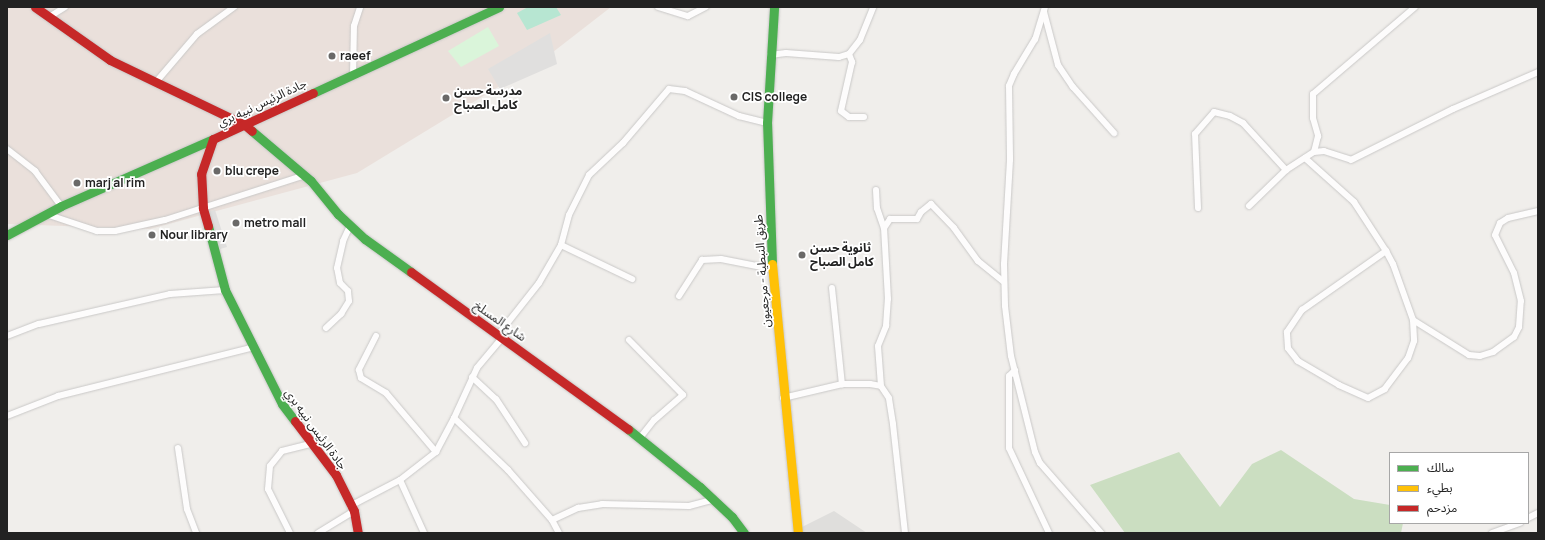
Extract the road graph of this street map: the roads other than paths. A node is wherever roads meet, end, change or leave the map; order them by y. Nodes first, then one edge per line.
1 (35, 7) edge
2 (65, 7) edge
3 (234, 7) edge
4 (360, 7) edge
5 (498, 7) edge
6 (658, 7) edge
7 (706, 7) edge
8 (774, 7) edge
9 (873, 7) edge
10 (1415, 7) edge
11 (1044, 9) edge
12 (49, 17) junction
13 (848, 54) junction
14 (770, 55) junction
15 (1538, 72) edge
16 (353, 76) junction
17 (156, 82) junction
18 (864, 117) dead end
19 (767, 124) junction
20 (245, 125) junction
21 (1114, 133) dead end
22 (213, 139) junction
23 (7, 149) edge
24 (1314, 152) junction
25 (1305, 158) junction
26 (1286, 170) junction
27 (305, 175) junction
28 (876, 190) dead end
29 (61, 206) junction
30 (1249, 206) dead end
31 (203, 208) junction
32 (1198, 208) dead end
33 (1538, 211) edge
34 (46, 214) junction
35 (350, 226) junction
36 (884, 228) junction
37 (7, 235) edge
38 (561, 245) junction
39 (1386, 252) junction
40 (772, 269) junction
41 (632, 279) dead end
42 (1004, 282) junction
43 (832, 288) dead end
44 (225, 290) junction
45 (679, 296) dead end
46 (1413, 320) junction
47 (326, 328) dead end
48 (7, 336) edge
49 (376, 336) dead end
50 (500, 337) junction
51 (629, 340) dead end
52 (254, 347) junction
53 (1014, 370) junction
54 (472, 377) junction
55 (842, 384) junction
56 (881, 386) junction
57 (783, 398) junction
58 (7, 416) edge
59 (454, 418) junction
60 (639, 439) junction
61 (525, 443) dead end
62 (310, 444) junction
63 (178, 448) dead end
64 (436, 452) junction
65 (400, 480) junction
66 (712, 500) junction
67 (352, 509) junction
68 (1538, 513) edge
69 (1529, 518) edge
70 (552, 520) junction
71 (1517, 524) edge
72 (196, 533) edge
73 (290, 533) edge
74 (318, 533) edge
75 (358, 533) edge
76 (424, 533) edge
77 (559, 533) edge
78 (744, 533) edge
79 (798, 533) edge
80 (905, 533) edge
81 (1049, 533) edge
82 (1101, 533) edge
83 (1492, 533) edge

1 - 12 main road, شارع المسلخ
2 - 12 street
3 - 17 street
4 - 16 street
5 - 16 main road, جادة الرئيس نبيه بري
6 - 7 street
8 - 14 main road, طريق النبطية - مرجعيون
9 - 13 street
10 - 24 street
11 - 21 street
11 - 42 street
12 - 17 main road, شارع المسلخ
13 - 14 street
13 - 18 street
14 - 19 main road, طريق النبطية - مرجعيون
15 - 24 street
16 - 20 main road, جادة الرئيس نبيه بري
17 - 20 main road, شارع المسلخ
19 - 38 street
19 - 40 main road, طريق النبطية - مرجعيون
20 - 22 main road, جادة الرئيس نبيه بري
20 - 27 main road, شارع المسلخ
22 - 29 main road
22 - 31 main road, جادة الرئيس نبيه بري
23 - 29 street
24 - 25 street
25 - 26 street
25 - 39 street
26 - 30 street
26 - 32 street
27 - 31 street
27 - 35 main road, شارع المسلخ
28 - 36 street
29 - 34 main road
31 - 34 street
31 - 44 main road, جادة الرئيس نبيه بري
33 - 46 street
34 - 37 main road
35 - 47 street
35 - 50 main road, شارع المسلخ
36 - 42 street
36 - 56 street
38 - 41 street
38 - 50 street
39 - 46 street
39 - 46 street
40 - 45 street
40 - 57 main road, طريق النبطية - مرجعيون
42 - 53 street
43 - 55 street
44 - 48 street
44 - 52 main road, جادة الرئيس نبيه بري
49 - 64 street
50 - 54 street
50 - 60 main road, شارع المسلخ
51 - 60 street
52 - 58 street
52 - 62 main road, جادة الرئيس نبيه بري
53 - 81 street
53 - 82 street
54 - 59 street
54 - 61 street
55 - 56 street
55 - 57 street
56 - 80 street
57 - 79 main road, طريق النبطية - مرجعيون
59 - 64 street
59 - 70 street
60 - 66 main road, شارع المسلخ
62 - 67 main road, جادة الرئيس نبيه بري
62 - 73 street
63 - 72 street
64 - 65 street
65 - 67 street
65 - 76 street
66 - 70 street
66 - 78 main road, شارع المسلخ
67 - 74 street
67 - 75 main road, جادة الرئيس نبيه بري
68 - 69 street
70 - 77 street
71 - 83 street

